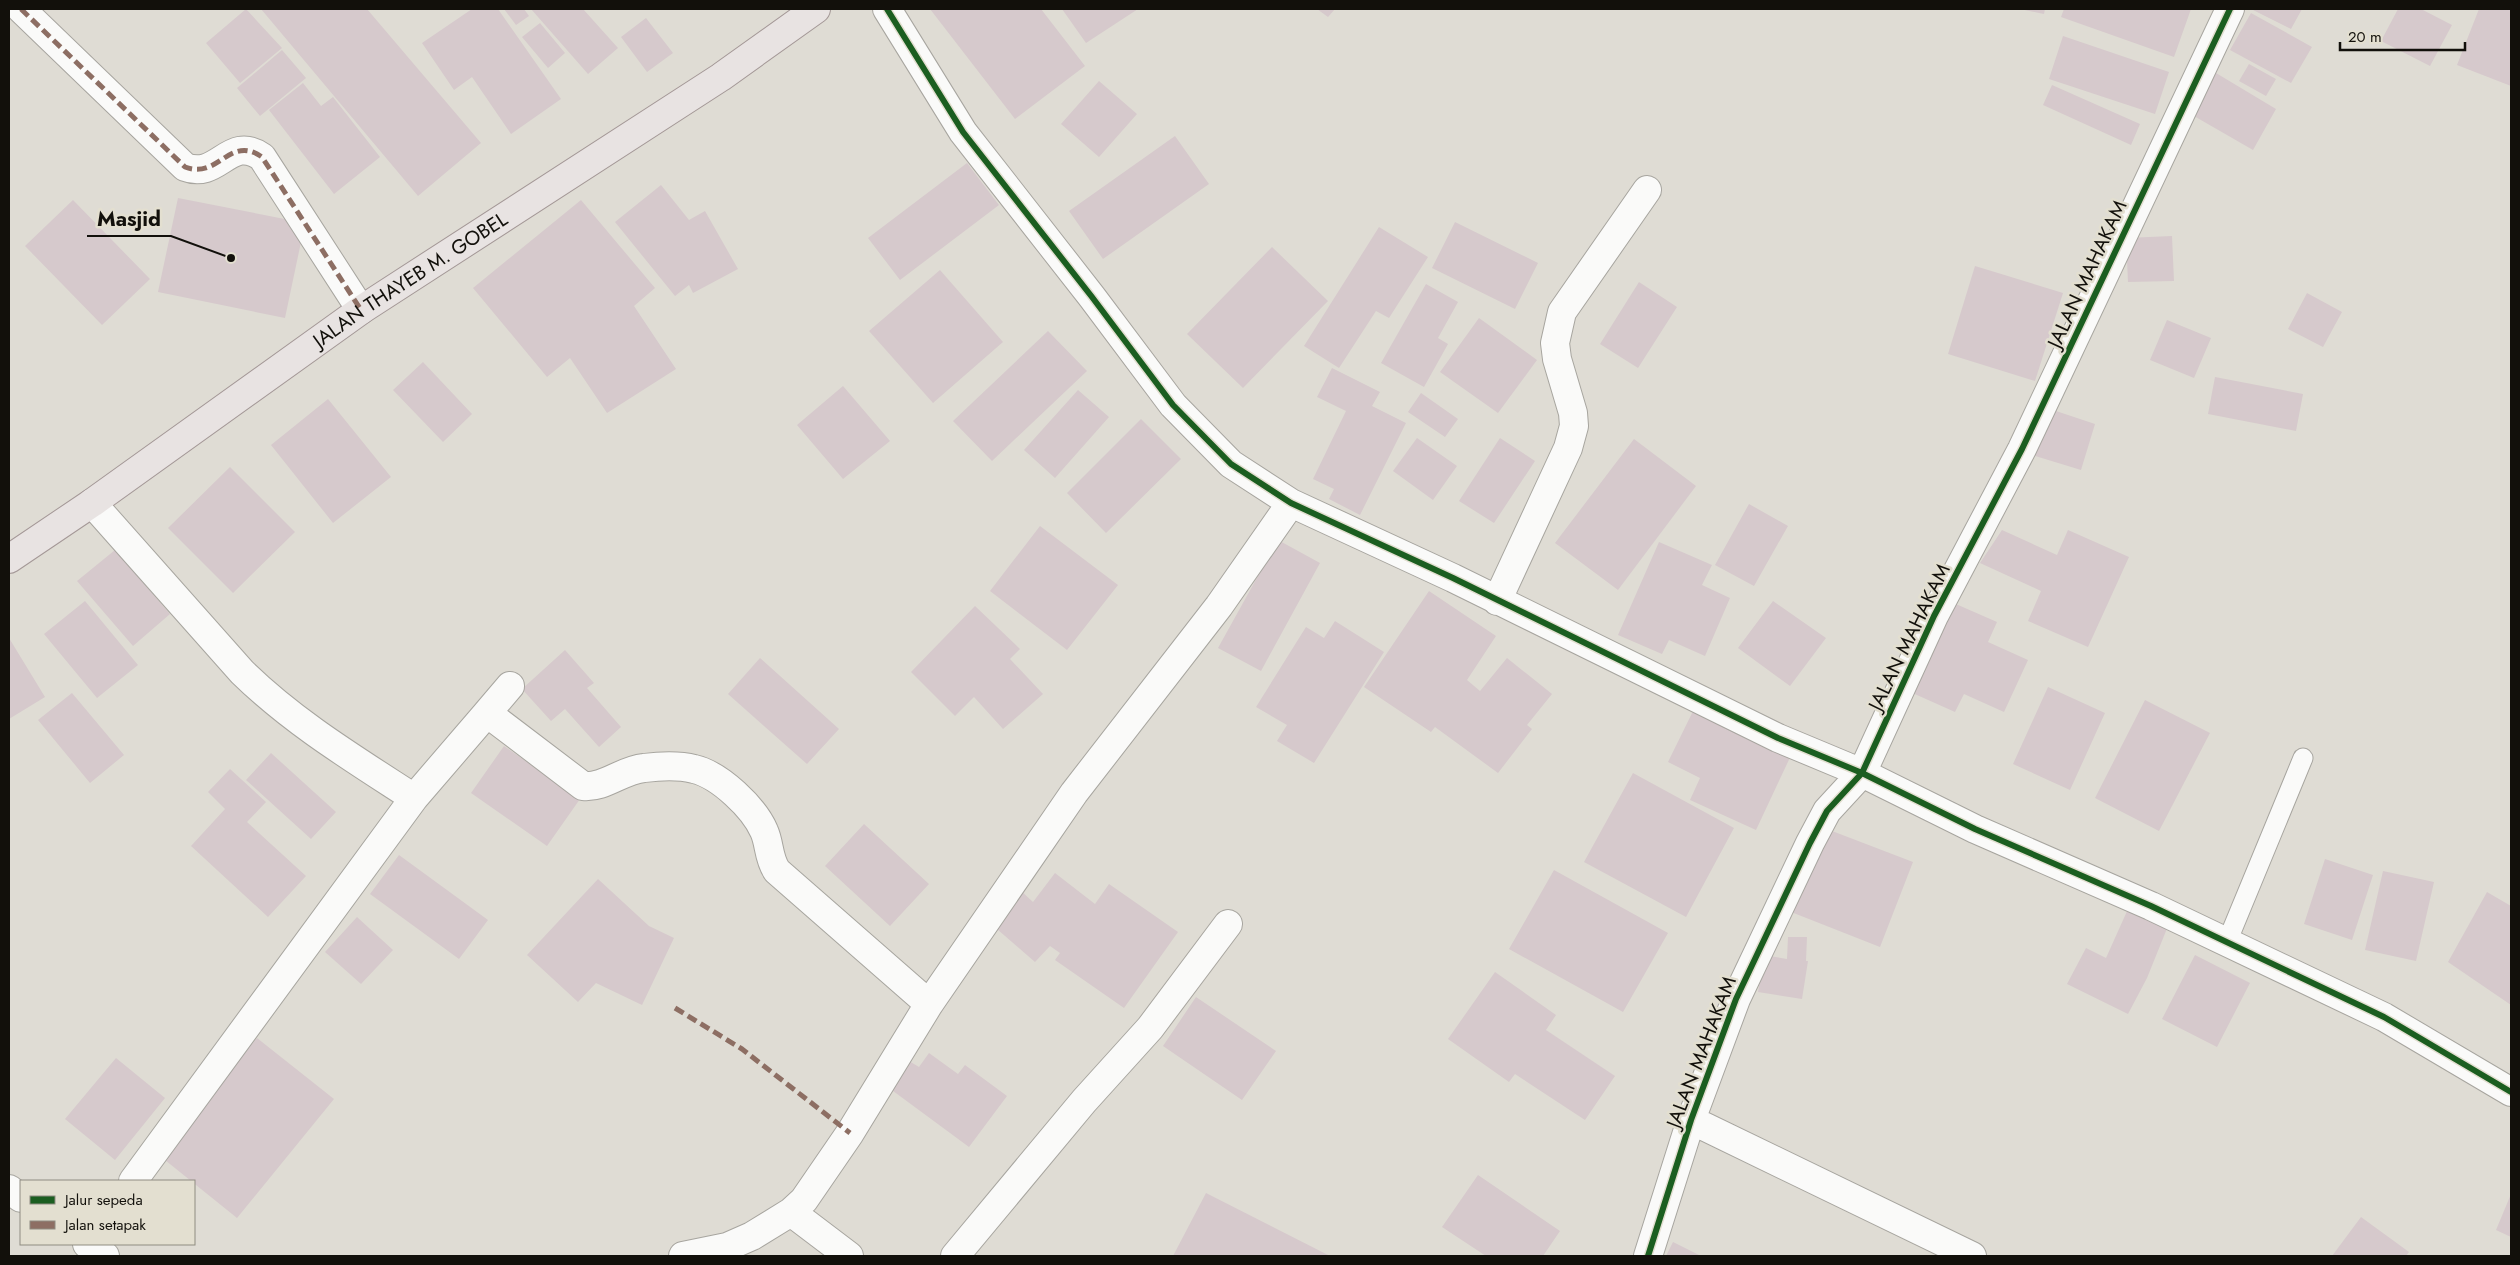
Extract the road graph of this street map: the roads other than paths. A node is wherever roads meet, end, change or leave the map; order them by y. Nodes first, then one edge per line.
1 (21, 9) edge
2 (816, 9) edge
3 (887, 9) edge
4 (2230, 9) edge
5 (1647, 190) dead end
6 (362, 310) junction
7 (92, 503) junction
8 (1291, 504) junction
9 (9, 558) edge
10 (1497, 601) junction
11 (510, 686) dead end
12 (487, 713) junction
13 (2303, 758) dead end
14 (1862, 773) junction
15 (414, 798) junction
16 (1228, 924) dead end
17 (2227, 942) junction
18 (929, 1004) junction
19 (2511, 1092) edge
20 (1691, 1120) junction
21 (133, 1180) edge
22 (9, 1189) edge
23 (20, 1197) edge
24 (791, 1212) junction
25 (88, 1245) edge
26 (105, 1256) edge
27 (683, 1256) edge
28 (849, 1256) edge
29 (955, 1256) edge
30 (1648, 1256) edge
31 (1972, 1256) edge

1 - 6 street
2 - 6 main road, JALAN THAYEB M. GOBEL
3 - 8 street
4 - 14 street, JALAN MAHAKAM
5 - 10 street
6 - 7 main road, JALAN THAYEB M. GOBEL
7 - 9 main road, JALAN THAYEB M. GOBEL
7 - 15 street
8 - 10 street
8 - 18 street
10 - 14 street
11 - 12 street
12 - 15 street
12 - 18 street
13 - 17 lane
14 - 17 street
14 - 20 street, JALAN MAHAKAM
15 - 21 street
16 - 29 street
17 - 19 street
18 - 24 street
20 - 30 street, JALAN MAHAKAM
20 - 31 street
22 - 23 street
24 - 27 street
24 - 28 street
25 - 26 street

